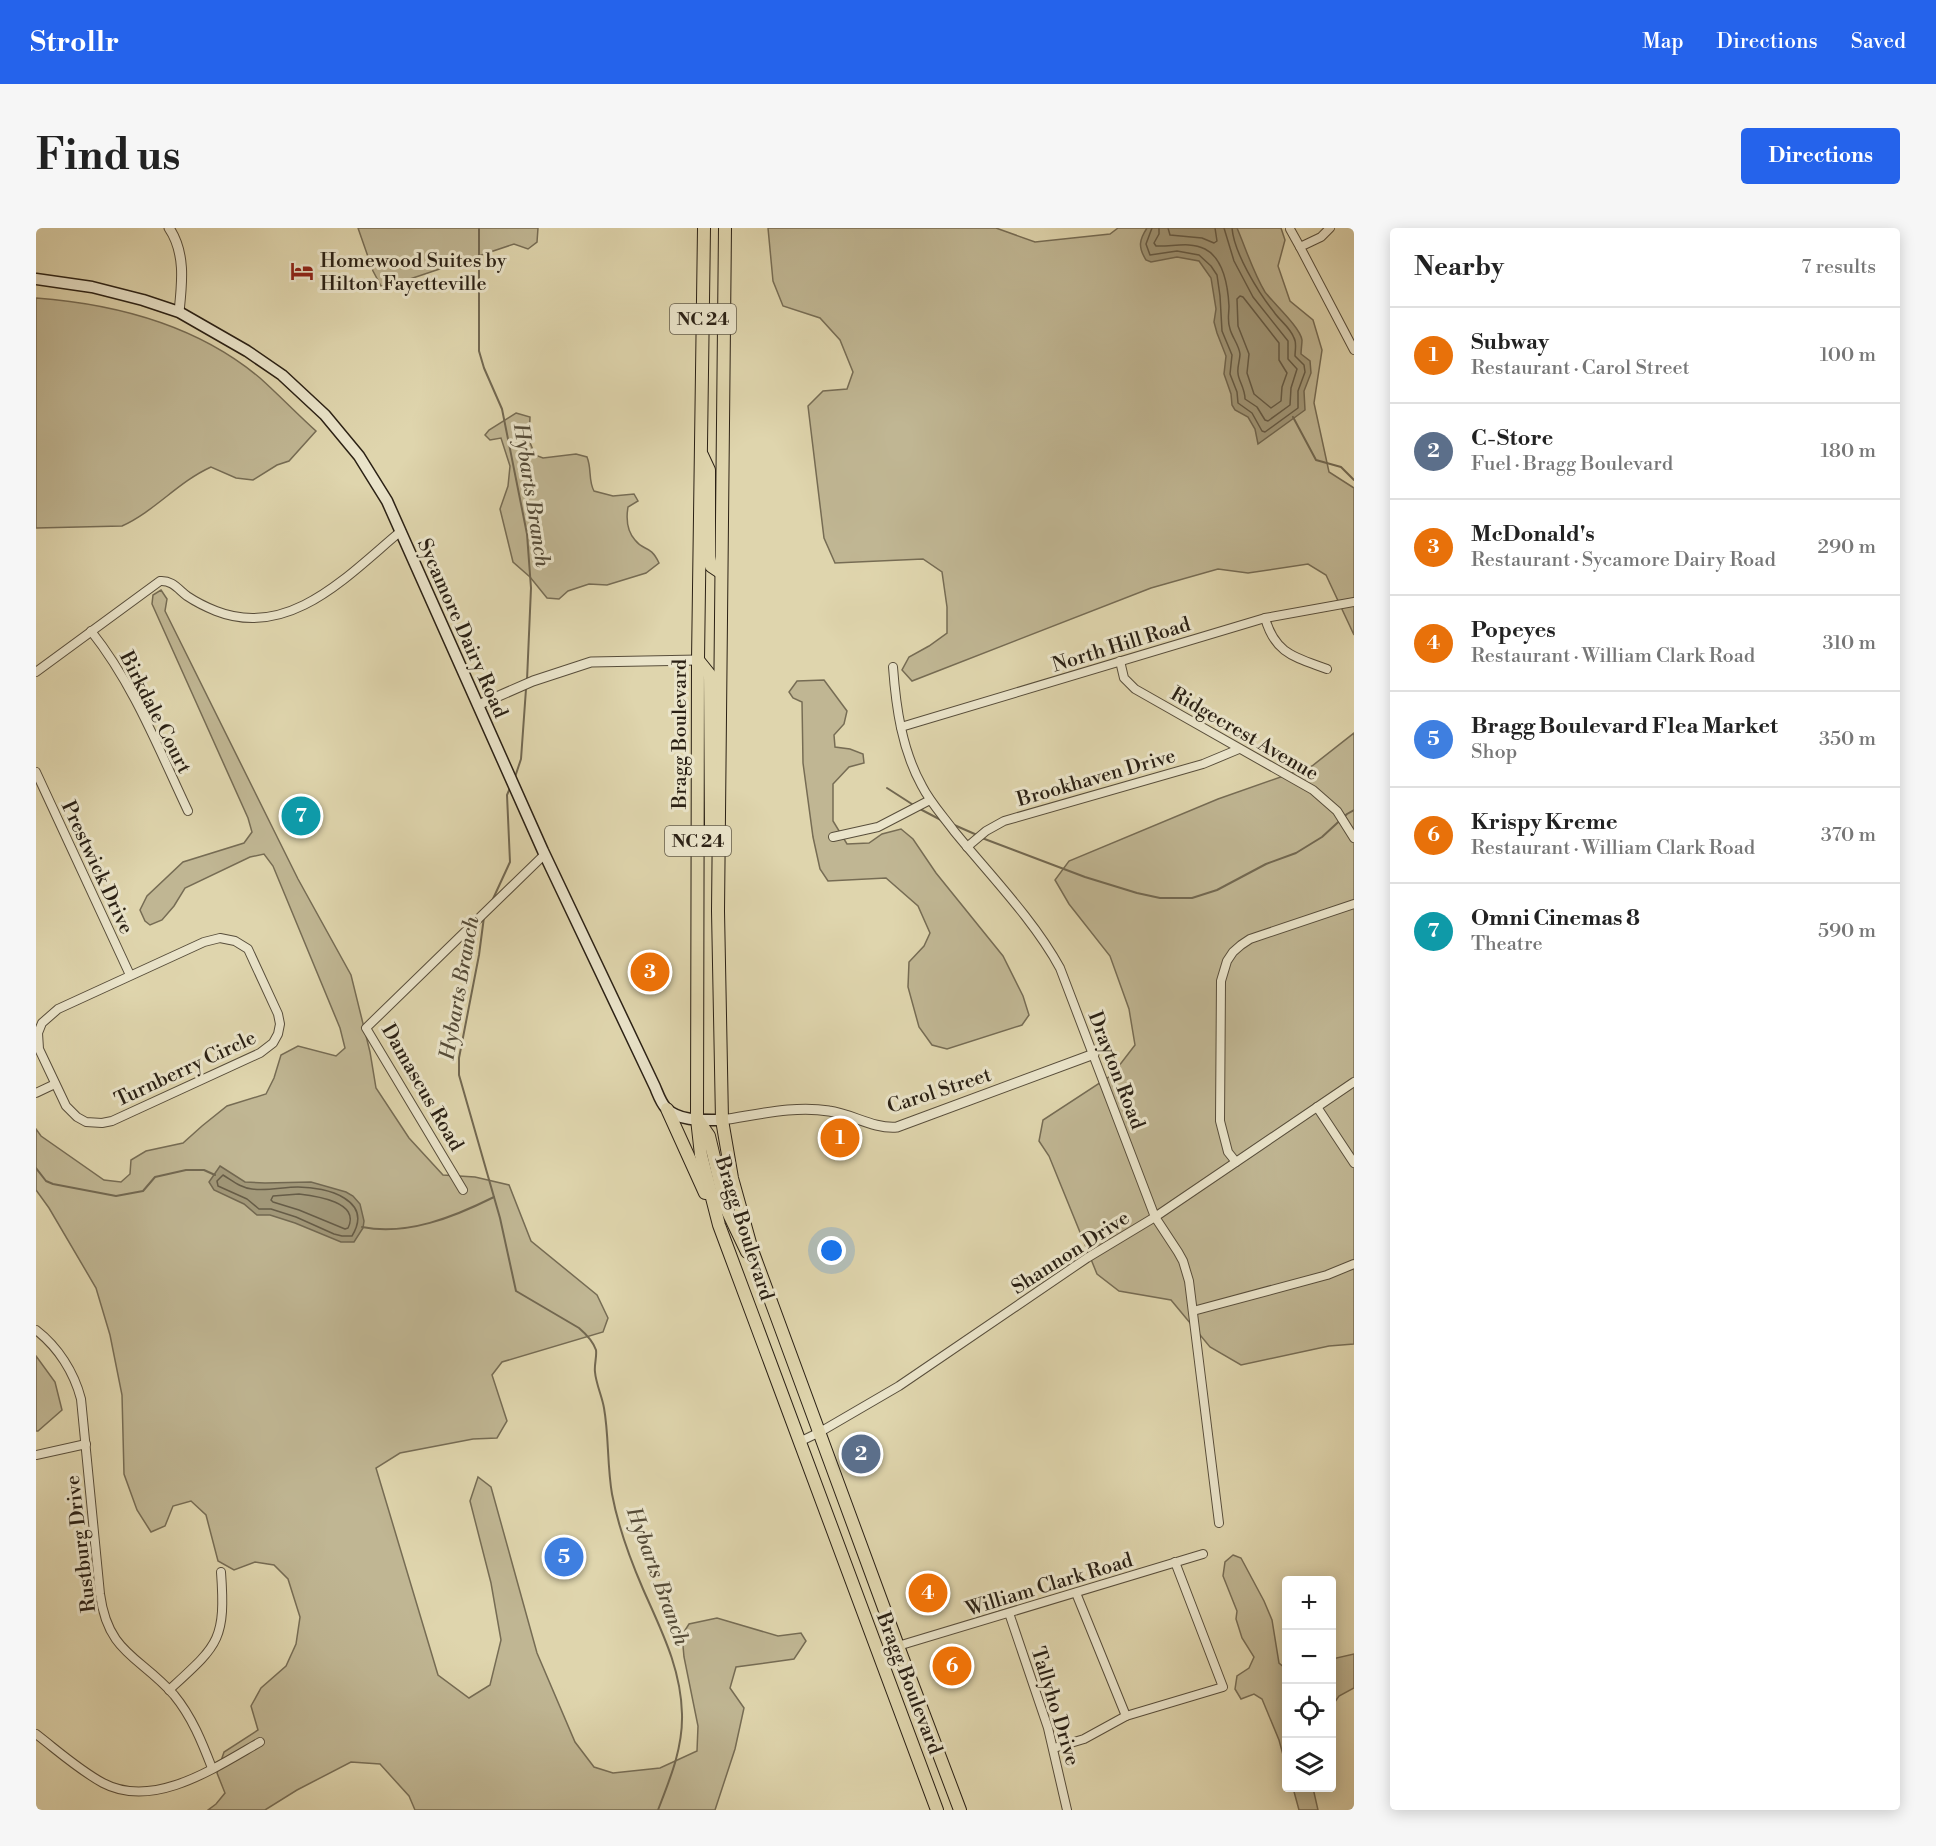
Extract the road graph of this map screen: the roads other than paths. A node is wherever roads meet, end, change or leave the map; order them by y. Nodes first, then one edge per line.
1 (169, 228) edge
2 (704, 228) edge
3 (725, 228) edge
4 (1330, 228) edge
5 (1290, 229) edge
6 (1300, 247) junction
7 (36, 279) edge
8 (179, 312) junction
9 (1354, 350) edge
10 (701, 454) junction
11 (401, 531) junction
12 (720, 572) junction
13 (1354, 603) edge
14 (1265, 618) junction
15 (91, 631) junction
16 (698, 660) junction
17 (1120, 661) junction
18 (893, 667) dead end
19 (1327, 669) dead end
20 (36, 672) edge
21 (478, 705) junction
22 (901, 727) junction
23 (1239, 749) junction
24 (36, 772) edge
25 (930, 800) junction
26 (188, 811) dead end
27 (833, 837) dead end
28 (1354, 838) edge
29 (719, 843) junction
30 (967, 847) junction
31 (544, 855) junction
32 (1354, 904) edge
33 (130, 975) junction
34 (1094, 1054) junction
35 (1354, 1082) edge
36 (55, 1084) junction
37 (36, 1093) edge
38 (1317, 1107) junction
39 (667, 1109) junction
40 (698, 1119) junction
41 (722, 1120) junction
42 (1236, 1162) junction
43 (1354, 1163) edge
44 (463, 1190) dead end
45 (1155, 1217) junction
46 (719, 1225) junction
47 (1354, 1264) edge
48 (769, 1297) junction
49 (1193, 1311) junction
50 (36, 1330) edge
51 (820, 1432) junction
52 (799, 1442) junction
53 (86, 1444) junction
54 (36, 1455) edge
55 (1219, 1523) dead end
56 (1203, 1554) dead end
57 (1175, 1562) junction
58 (221, 1572) dead end
59 (1076, 1593) junction
60 (1009, 1613) junction
61 (898, 1646) junction
62 (169, 1690) junction
63 (1126, 1716) junction
64 (36, 1734) edge
65 (260, 1742) dead end
66 (1054, 1748) junction
67 (212, 1768) junction
68 (937, 1810) edge
69 (960, 1810) edge
70 (1067, 1810) edge

1 - 8 street
2 - 10 main road, Bragg Boulevard / NC 24
3 - 12 main road, Bragg Boulevard / NC 24
4 - 6 street
5 - 6 street
6 - 9 street
7 - 8 main road, Sycamore Dairy Road
8 - 11 main road, Sycamore Dairy Road
10 - 12 main road
10 - 16 main road, Bragg Boulevard / NC 24
11 - 15 street
11 - 21 main road, Sycamore Dairy Road
12 - 29 main road, Bragg Boulevard / NC 24
13 - 14 street, North Hill Road
14 - 17 street, North Hill Road
14 - 19 street
15 - 20 street
15 - 26 street, Birkdale Court
16 - 21 street
16 - 29 main road
16 - 40 main road, Bragg Boulevard / NC 24
17 - 22 street, North Hill Road
17 - 23 street, Ridgecrest Avenue
18 - 22 street, Drayton Road
21 - 31 main road, Sycamore Dairy Road
22 - 25 street, Drayton Road
23 - 28 street, Ridgecrest Avenue
23 - 30 street, Brookhaven Drive
24 - 33 street, Prestwick Drive
25 - 27 street
25 - 30 street, Drayton Road
29 - 41 main road, Bragg Boulevard / NC 24
30 - 34 street, Drayton Road
31 - 39 main road, Sycamore Dairy Road
31 - 44 street, Damascus Road
32 - 42 street
33 - 36 street, Turnberry Circle
33 - 36 street, Turnberry Circle
34 - 41 street, Carol Street
34 - 45 street, Drayton Road
35 - 38 street, Shannon Drive
36 - 37 street
38 - 42 street, Shannon Drive
38 - 43 street
39 - 40 main road
39 - 46 main road
40 - 41 main road
40 - 46 main road, Bragg Boulevard / NC 24
40 - 48 main road
41 - 48 main road, Bragg Boulevard / NC 24
42 - 45 street, Shannon Drive
45 - 49 street, Drayton Road
45 - 51 street, Shannon Drive
46 - 52 main road, Bragg Boulevard / NC 24
47 - 49 street
48 - 51 main road, Bragg Boulevard / NC 24
49 - 55 street, Drayton Road
50 - 53 street, Rustburg Drive
51 - 52 street, Shannon Drive
51 - 61 main road, Bragg Boulevard / NC 24
52 - 68 main road, Bragg Boulevard / NC 24
53 - 54 street
53 - 62 street, Rustburg Drive
56 - 57 street
57 - 59 street, William Clark Road
57 - 63 street
58 - 62 street
59 - 60 street, William Clark Road
59 - 63 street
60 - 61 street, William Clark Road
60 - 66 street, Tallyho Drive
61 - 69 main road, Bragg Boulevard / NC 24
62 - 67 street, Rustburg Drive
63 - 66 street
64 - 67 street
65 - 67 street
66 - 70 street, Tallyho Drive

